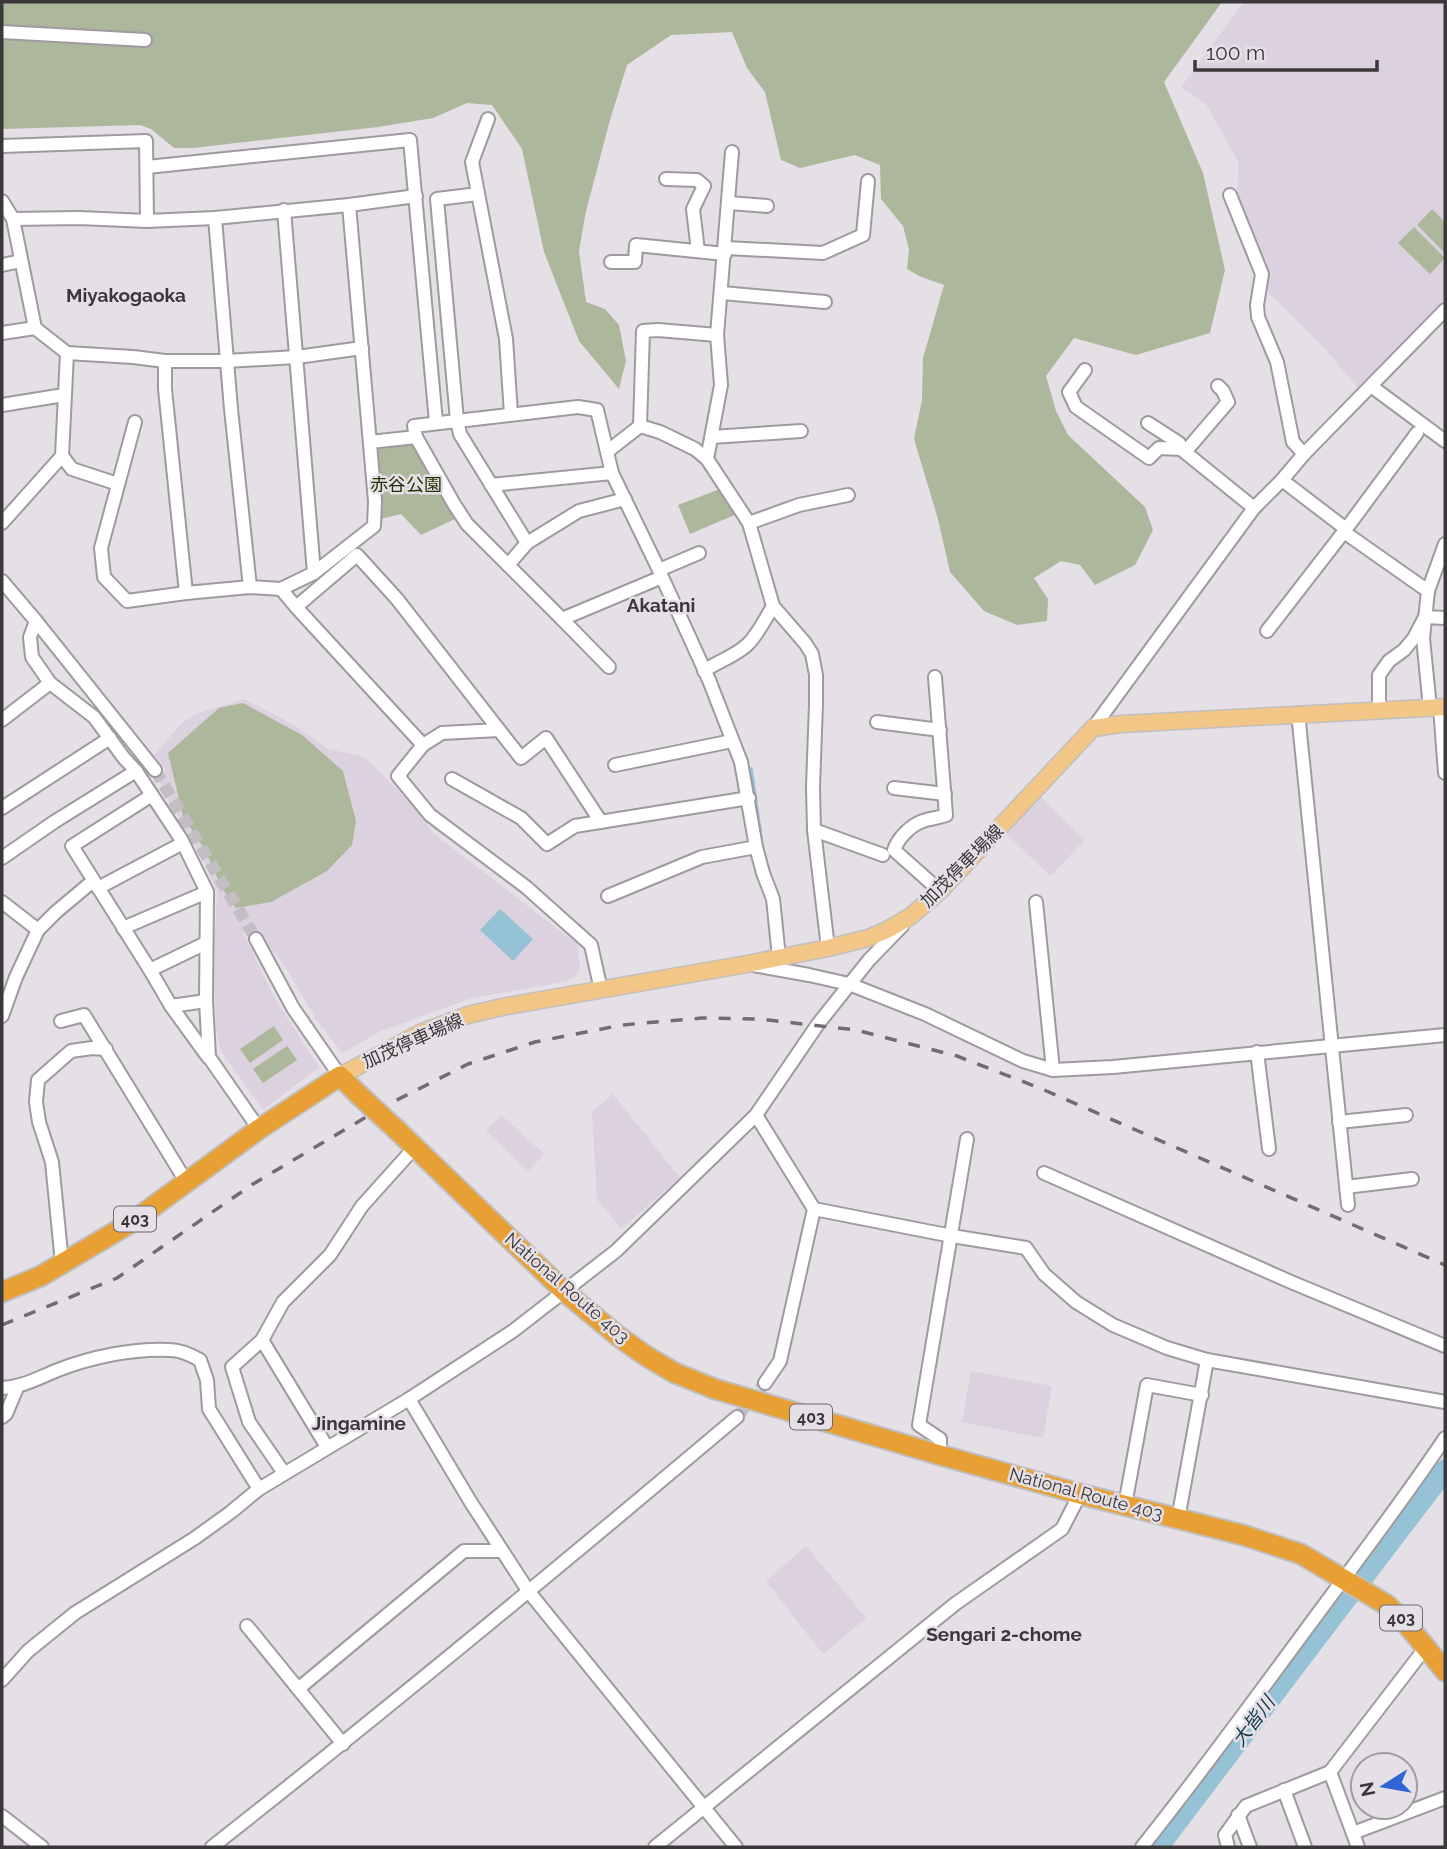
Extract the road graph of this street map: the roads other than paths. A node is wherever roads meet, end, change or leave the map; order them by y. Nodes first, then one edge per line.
1 (2, 32) edge
2 (145, 40) dead end
3 (488, 119) dead end
4 (2, 146) edge
5 (732, 152) dead end
6 (147, 167) junction
7 (666, 179) dead end
8 (868, 181) dead end
9 (478, 194) junction
10 (1230, 195) dead end
11 (416, 196) junction
12 (2, 201) edge
13 (729, 203) junction
14 (349, 205) junction
15 (767, 206) dead end
16 (284, 210) junction
17 (215, 218) junction
18 (13, 219) junction
19 (147, 221) junction
20 (698, 251) junction
21 (725, 251) junction
22 (21, 261) junction
23 (611, 262) dead end
24 (2, 265) edge
25 (722, 293) junction
26 (825, 302) dead end
27 (1445, 310) edge
28 (35, 328) junction
29 (2, 333) edge
30 (717, 335) junction
31 (362, 348) junction
32 (67, 353) junction
33 (297, 356) junction
34 (164, 361) junction
35 (226, 361) junction
36 (1085, 370) dead end
37 (1218, 386) dead end
38 (1371, 387) junction
39 (64, 395) junction
40 (2, 405) edge
41 (511, 414) junction
42 (457, 421) junction
43 (135, 422) dead end
44 (436, 422) junction
45 (1148, 423) dead end
46 (640, 426) junction
47 (801, 431) dead end
48 (1418, 433) dead end
49 (415, 437) junction
50 (712, 437) junction
51 (1445, 441) edge
52 (370, 442) junction
53 (1183, 450) junction
54 (608, 451) junction
55 (1304, 454) junction
56 (62, 456) junction
57 (707, 459) junction
58 (612, 473) junction
59 (1282, 480) junction
60 (118, 484) junction
61 (491, 485) junction
62 (848, 495) dead end
63 (625, 499) junction
64 (1254, 508) junction
65 (2, 523) edge
66 (749, 523) junction
67 (1345, 530) junction
68 (527, 542) junction
69 (1445, 544) edge
70 (699, 553) dead end
71 (508, 565) junction
72 (314, 573) junction
73 (660, 573) junction
74 (2, 581) edge
75 (250, 587) junction
76 (281, 589) junction
77 (1428, 592) junction
78 (186, 593) junction
79 (774, 606) junction
80 (296, 607) junction
81 (1425, 617) junction
82 (1445, 618) edge
83 (562, 619) junction
84 (36, 621) junction
85 (1267, 631) dead end
86 (609, 667) dead end
87 (704, 671) junction
88 (935, 677) dead end
89 (50, 683) junction
90 (1438, 707) edge
91 (1379, 711) junction
92 (1298, 713) junction
93 (2, 720) edge
94 (877, 722) dead end
95 (1093, 727) junction
96 (499, 730) junction
97 (940, 730) junction
98 (110, 738) junction
99 (732, 741) junction
100 (423, 745) junction
101 (615, 765) dead end
102 (155, 770) tunnel mouth
103 (136, 771) junction
104 (1445, 773) edge
105 (452, 779) dead end
106 (894, 788) dead end
107 (945, 794) junction
108 (152, 795) junction
109 (749, 798) junction
110 (2, 808) edge
111 (601, 822) junction
112 (814, 830) junction
113 (183, 843) junction
114 (757, 847) junction
115 (883, 855) dead end
116 (2, 858) edge
117 (96, 885) junction
118 (940, 891) junction
119 (207, 892) junction
120 (608, 896) dead end
121 (2, 902) edge
122 (1036, 902) dead end
123 (911, 916) junction
124 (123, 928) junction
125 (38, 930) junction
126 (256, 939) tunnel mouth
127 (206, 943) junction
128 (828, 947) junction
129 (779, 957) junction
130 (747, 964) junction
131 (150, 970) junction
132 (849, 985) junction
133 (601, 989) junction
134 (206, 1001) junction
135 (171, 1006) junction
136 (2, 1016) edge
137 (61, 1021) dead end
138 (1445, 1035) edge
139 (1332, 1045) junction
140 (106, 1049) junction
141 (1257, 1052) junction
142 (209, 1057) junction
143 (1053, 1070) junction
144 (340, 1076) junction
145 (756, 1115) junction
146 (1406, 1115) dead end
147 (1339, 1122) junction
148 (258, 1129) junction
149 (967, 1139) dead end
150 (415, 1147) junction
151 (1269, 1149) dead end
152 (1044, 1173) dead end
153 (1412, 1179) dead end
154 (187, 1183) junction
155 (1346, 1187) junction
156 (1348, 1205) dead end
157 (814, 1209) junction
158 (952, 1236) junction
159 (62, 1263) junction
160 (2, 1292) edge
161 (565, 1292) junction
162 (262, 1340) junction
163 (1445, 1346) edge
164 (1207, 1360) junction
165 (765, 1382) tunnel mouth
166 (2, 1388) edge
167 (17, 1388) junction
168 (1202, 1395) junction
169 (409, 1399) junction
170 (1445, 1402) edge
171 (2, 1417) edge
172 (737, 1417) tunnel mouth
173 (1445, 1438) edge
174 (327, 1447) junction
175 (940, 1455) junction
176 (284, 1473) junction
177 (258, 1489) junction
178 (1080, 1494) junction
179 (1125, 1505) junction
180 (1178, 1518) junction
181 (502, 1551) junction
182 (1344, 1578) junction
183 (529, 1592) junction
184 (247, 1626) dead end
185 (1435, 1649) edge
186 (1445, 1671) edge
187 (2, 1680) edge
188 (298, 1689) junction
189 (343, 1744) junction
190 (1330, 1772) junction
191 (1284, 1790) junction
192 (1445, 1798) edge
193 (704, 1808) junction
194 (1238, 1815) junction
195 (2, 1816) edge
196 (1353, 1833) junction
197 (42, 1847) edge
198 (212, 1847) edge
199 (655, 1847) edge
200 (736, 1847) edge
201 (1142, 1847) edge
202 (1228, 1847) edge
203 (1250, 1847) edge
204 (1306, 1847) edge
205 (1358, 1847) edge

1 - 2 street
3 - 9 street
4 - 6 street
5 - 13 street
6 - 11 street
6 - 19 street
7 - 20 street
8 - 21 street
9 - 41 street
9 - 42 street
10 - 55 street
11 - 14 street
11 - 44 street
12 - 18 street
13 - 15 street
13 - 21 street
14 - 16 street
14 - 31 street
16 - 17 street
16 - 33 street
17 - 19 street
17 - 35 street
18 - 19 street
18 - 22 street
20 - 21 street
20 - 23 street
21 - 25 street
22 - 24 street
22 - 28 street
25 - 26 street
25 - 30 street
27 - 38 street
28 - 29 street
28 - 32 street
30 - 46 street
30 - 50 street
31 - 33 street
31 - 52 street
32 - 34 street
32 - 39 street
33 - 35 street
33 - 72 street
34 - 35 street
34 - 78 street
35 - 75 street
36 - 53 street
37 - 53 street
38 - 51 street
38 - 55 street
39 - 40 street
39 - 56 street
41 - 42 street
41 - 54 street
42 - 44 street
42 - 61 street
43 - 60 street
44 - 49 street
45 - 53 street
46 - 54 street
46 - 57 street
47 - 50 street
48 - 67 street
49 - 52 street
49 - 71 street
50 - 57 street
52 - 72 street
53 - 64 street
54 - 58 street
55 - 59 street
56 - 60 street
56 - 65 street
57 - 66 street
58 - 61 street
58 - 63 street
59 - 64 street
59 - 67 street
60 - 78 street
61 - 68 street
62 - 66 street
63 - 68 street
63 - 73 street
64 - 95 street
66 - 79 street
67 - 77 street
67 - 85 street
68 - 71 street
69 - 77 street
70 - 73 street
71 - 83 street
72 - 76 street
73 - 83 street
73 - 87 street
74 - 84 street
75 - 76 street
75 - 78 street
76 - 80 street
77 - 81 street
79 - 87 street
79 - 112 street
80 - 96 street
80 - 100 street
81 - 82 street
81 - 90 street
81 - 91 street
83 - 86 street
84 - 89 street
84 - 102 street
87 - 99 street
88 - 97 street
89 - 93 street
89 - 98 street
90 - 91 main road
90 - 104 street
91 - 92 main road
92 - 95 main road
92 - 139 street
94 - 97 street
95 - 118 main road, 加茂停車場線
96 - 100 street
96 - 111 street
97 - 107 street
98 - 103 street
98 - 110 street
99 - 101 street
99 - 109 street
100 - 133 street
103 - 108 street
103 - 116 street
105 - 111 street
106 - 107 street
107 - 118 street
108 - 113 street
108 - 117 street
109 - 111 street
109 - 114 street
112 - 115 street
112 - 128 street
113 - 117 street
113 - 119 street
114 - 120 street
114 - 129 street
117 - 124 street
117 - 125 street
118 - 123 main road, 加茂停車場線
119 - 124 street
119 - 127 street
121 - 125 street
122 - 143 street
123 - 128 main road, 加茂停車場線
123 - 132 street
124 - 131 street
125 - 136 street
126 - 144 street
127 - 131 street
127 - 134 street
128 - 129 main road, 加茂停車場線
129 - 130 main road, 加茂停車場線
130 - 132 street
130 - 133 main road, 加茂停車場線
131 - 135 street
132 - 143 street
132 - 145 street
133 - 144 main road, 加茂停車場線
134 - 135 street
134 - 142 street
135 - 142 street
137 - 140 street
138 - 139 street
139 - 141 street
139 - 147 street
140 - 154 street
140 - 159 street
141 - 143 street
141 - 151 street
142 - 148 street
144 - 148 highway, 403
144 - 150 highway, National Route 403 / 403, bridge
145 - 157 street
145 - 161 street
146 - 147 street
147 - 155 street
148 - 154 highway, 403
149 - 158 street
150 - 161 highway, National Route 403 / 403
150 - 162 street
152 - 163 street
153 - 155 street
154 - 159 highway, 403
155 - 156 street
157 - 158 street
157 - 165 street
158 - 164 street
158 - 175 street
159 - 160 highway, 403
161 - 169 street
161 - 175 highway, National Route 403 / 403
162 - 174 street
162 - 176 street
164 - 168 street
164 - 170 street
166 - 167 street
167 - 171 street
167 - 177 street
168 - 179 street
168 - 180 street
169 - 174 street
169 - 181 street
172 - 183 street
173 - 182 street
174 - 176 street
175 - 178 highway, National Route 403 / 403
176 - 177 street
177 - 187 street
178 - 179 highway, National Route 403 / 403
178 - 193 street
179 - 180 highway, National Route 403 / 403
180 - 182 highway, National Route 403 / 403
181 - 183 street
181 - 188 street
182 - 185 highway, 403
182 - 201 street
183 - 189 street
183 - 193 street
184 - 188 street
185 - 186 highway, 403
185 - 190 street
188 - 189 street
189 - 198 street
190 - 191 street
190 - 196 street
191 - 194 street
191 - 204 street
192 - 196 street
193 - 199 street
193 - 200 street
194 - 202 street
194 - 203 street
195 - 197 street
196 - 205 street

